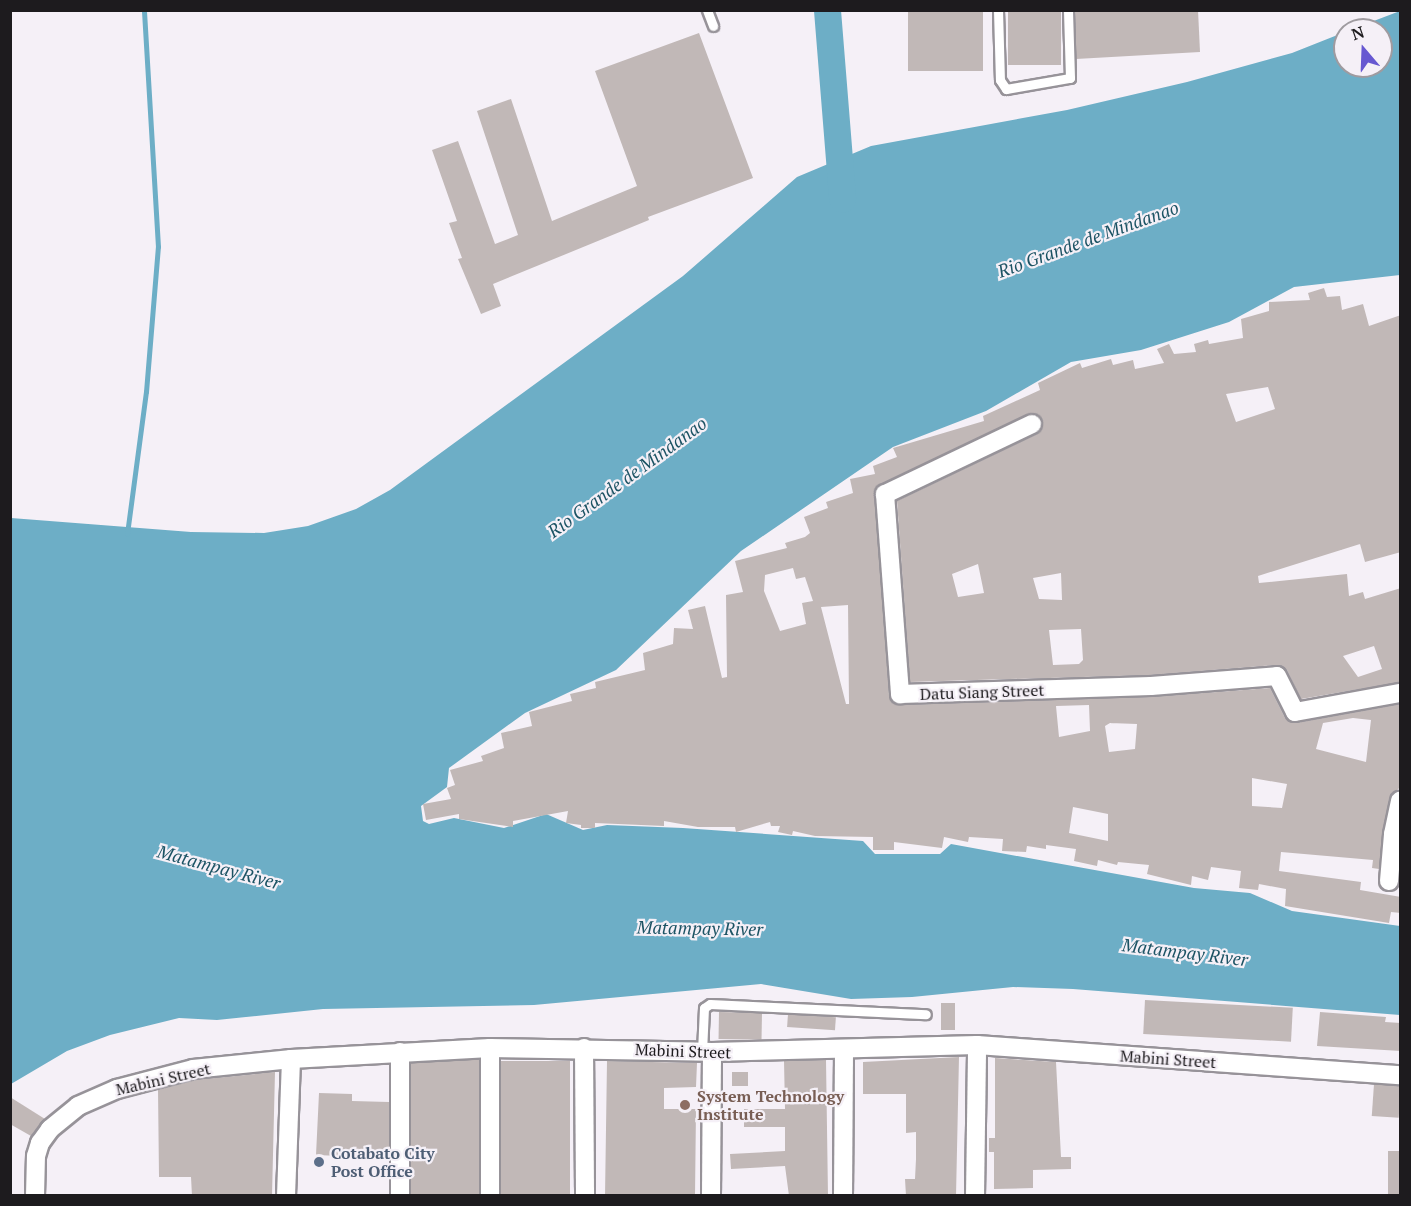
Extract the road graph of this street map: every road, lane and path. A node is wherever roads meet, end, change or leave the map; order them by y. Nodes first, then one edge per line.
1 (707, 10) edge
2 (998, 10) edge
3 (1068, 10) edge
4 (712, 26) dead end
5 (1032, 424) dead end
6 (1401, 693) edge
7 (1401, 801) edge
8 (1389, 881) dead end
9 (926, 1014) dead end
10 (977, 1045) junction
11 (584, 1047) junction
12 (490, 1048) junction
13 (844, 1051) junction
14 (400, 1052) junction
15 (707, 1052) junction
16 (291, 1059) junction
17 (1401, 1075) edge
18 (35, 1196) edge
19 (286, 1196) edge
20 (400, 1196) edge
21 (490, 1196) edge
22 (585, 1196) edge
23 (711, 1196) edge
24 (843, 1196) edge
25 (975, 1196) edge

1 - 4 lane
2 - 3 lane
5 - 6 street, Datu Siang Street
7 - 8 street
9 - 15 lane
10 - 13 street, Mabini Street
10 - 17 street, Mabini Street
10 - 25 street
11 - 12 street, Mabini Street
11 - 15 street, Mabini Street
11 - 22 street
12 - 14 street, Mabini Street
12 - 21 street
13 - 15 street, Mabini Street
13 - 24 street
14 - 16 street, Mabini Street
14 - 20 street
15 - 23 street
16 - 18 street, Mabini Street
16 - 19 street

